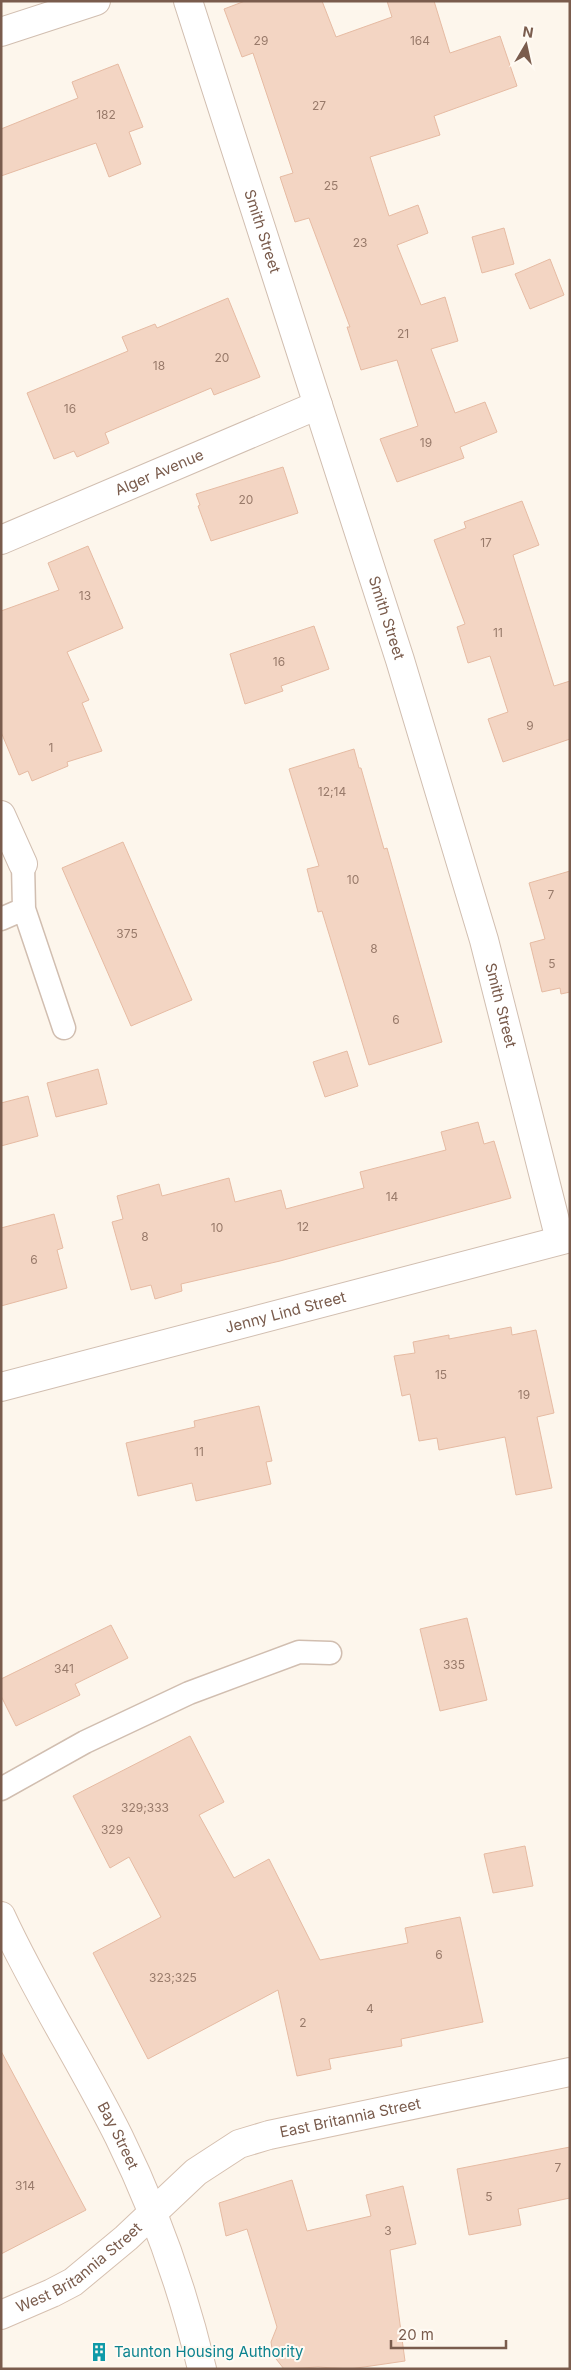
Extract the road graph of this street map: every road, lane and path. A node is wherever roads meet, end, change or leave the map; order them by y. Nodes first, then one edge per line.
1 (96, 1) edge
2 (188, 1) edge
3 (1, 32) edge
4 (318, 405) junction
5 (1, 540) edge
6 (1, 815) edge
7 (23, 864) joint
8 (24, 909) junction
9 (1, 920) edge
10 (64, 1028) dead end
11 (565, 1239) edge
12 (1, 1387) edge
13 (330, 1653) dead end
14 (1, 1789) edge
15 (2, 1919) edge
16 (570, 2072) edge
17 (153, 2212) junction
18 (1, 2315) edge
19 (202, 2369) edge

1 - 3 street
2 - 4 street, Smith Street
4 - 5 street, Alger Avenue
4 - 11 street, Smith Street
6 - 7 street
7 - 8 lane
8 - 9 lane
8 - 10 lane
11 - 12 street, Jenny Lind Street
13 - 14 lane
15 - 17 street, Bay Street
16 - 17 street, East Britannia Street
17 - 18 street, West Britannia Street
17 - 19 street, Bay Street

